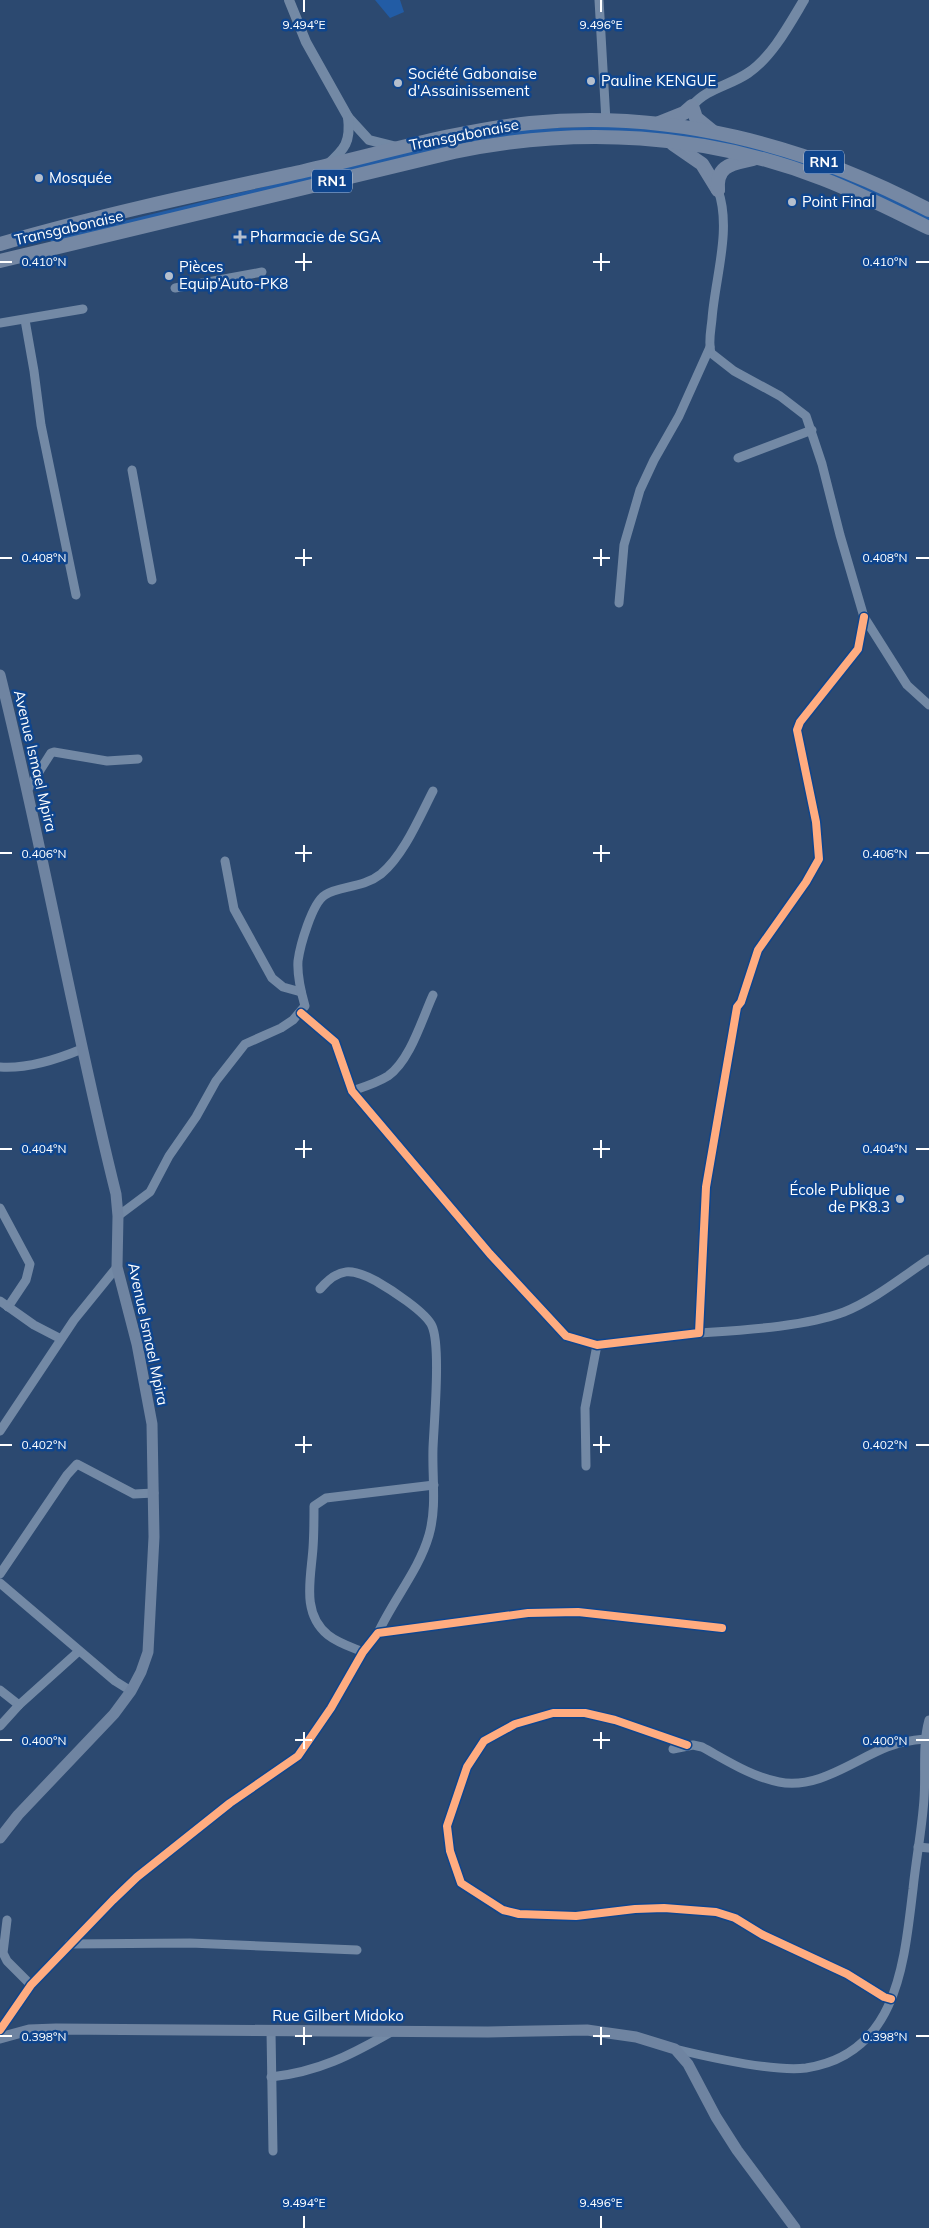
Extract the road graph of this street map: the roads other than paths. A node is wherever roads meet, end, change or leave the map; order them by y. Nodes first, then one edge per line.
1 (288, 0) edge
2 (599, 0) edge
3 (804, 0) edge
4 (692, 106) junction
5 (348, 117) junction
6 (606, 121) junction
7 (656, 123) junction
8 (712, 132) junction
9 (668, 141) junction
10 (400, 147) junction
11 (761, 159) junction
12 (325, 166) junction
13 (718, 190) junction
14 (929, 210) edge
15 (929, 228) edge
16 (2, 241) edge
17 (0, 261) edge
18 (262, 272) dead end
19 (175, 288) dead end
20 (83, 309) dead end
21 (24, 320) junction
22 (0, 323) edge
23 (710, 347) junction
24 (812, 430) junction
25 (738, 458) dead end
26 (132, 470) dead end
27 (152, 580) dead end
28 (76, 595) dead end
29 (619, 603) dead end
30 (864, 616) junction
31 (0, 675) edge
32 (929, 705) edge
33 (138, 759) dead end
34 (28, 789) junction
35 (433, 790) dead end
36 (225, 861) dead end
37 (301, 992) junction
38 (433, 994) dead end
39 (301, 1013) junction
40 (82, 1049) junction
41 (0, 1068) edge
42 (352, 1091) junction
43 (0, 1208) edge
44 (118, 1216) junction
45 (929, 1259) edge
46 (117, 1267) junction
47 (320, 1289) dead end
48 (4, 1304) edge
49 (699, 1333) junction
50 (61, 1339) junction
51 (596, 1345) junction
52 (4, 1417) edge
53 (0, 1431) edge
54 (586, 1466) dead end
55 (434, 1485) junction
56 (154, 1493) junction
57 (0, 1574) edge
58 (0, 1583) edge
59 (722, 1628) dead end
60 (378, 1633) junction
61 (79, 1651) junction
62 (363, 1652) junction
63 (0, 1690) edge
64 (131, 1691) junction
65 (19, 1705) junction
66 (929, 1720) edge
67 (0, 1726) edge
68 (925, 1739) junction
69 (687, 1746) junction
70 (673, 1749) dead end
71 (0, 1838) edge
72 (918, 1847) junction
73 (929, 1848) edge
74 (7, 1920) dead end
75 (69, 1944) junction
76 (357, 1950) dead end
77 (31, 1985) junction
78 (891, 1999) junction
79 (0, 2030) edge
80 (271, 2030) junction
81 (392, 2031) junction
82 (0, 2038) edge
83 (675, 2049) junction
84 (271, 2077) junction
85 (273, 2150) dead end
86 (795, 2228) edge

1 - 5 street
2 - 6 street
3 - 4 street
4 - 7 highway
4 - 8 highway
5 - 10 street
5 - 12 street
6 - 7 highway, Transgabonaise / RN1
6 - 10 highway, Transgabonaise / RN1
7 - 8 highway, RN1
8 - 14 highway, RN1
9 - 11 highway, Transgabonaise / RN1
9 - 13 highway
9 - 17 highway, Transgabonaise / RN1
10 - 12 highway, Transgabonaise / RN1
11 - 13 highway
11 - 15 highway, Transgabonaise / RN1
12 - 16 highway, Transgabonaise / RN1
13 - 23 street
18 - 19 street
20 - 21 street
21 - 22 street
21 - 28 street
23 - 24 street
23 - 29 street
24 - 25 street
24 - 30 street
26 - 27 street
30 - 32 street
30 - 49 street
31 - 34 main road, Avenue Ismael Mpira
33 - 34 street
34 - 40 main road, Avenue Ismael Mpira
35 - 37 street
36 - 37 street
37 - 39 street
38 - 42 street
39 - 42 street
39 - 44 street
40 - 41 street
40 - 44 main road, Avenue Ismael Mpira
42 - 51 street
43 - 48 street
44 - 46 main road, Avenue Ismael Mpira
45 - 49 street
46 - 50 street
46 - 56 main road, Avenue Ismael Mpira
47 - 55 street
48 - 50 street
49 - 51 street
50 - 52 street
51 - 54 street
52 - 53 street
55 - 60 street
55 - 62 street
56 - 57 street
56 - 64 main road, Avenue Ismael Mpira
58 - 61 street
59 - 60 street
60 - 62 street
61 - 64 street
61 - 65 street
62 - 75 street
63 - 65 street
64 - 71 main road, Avenue Ismael Mpira
65 - 67 street
66 - 68 street
68 - 69 street
68 - 72 street
69 - 70 street
69 - 78 street
72 - 73 street
72 - 78 street
74 - 77 street
75 - 76 street
75 - 77 street
77 - 79 street
78 - 83 street
80 - 81 main road, Rue Gilbert Midoko
80 - 82 main road, Rue Gilbert Midoko
80 - 84 street
81 - 83 main road, Rue Gilbert Midoko
81 - 84 street
83 - 86 main road
84 - 85 street

